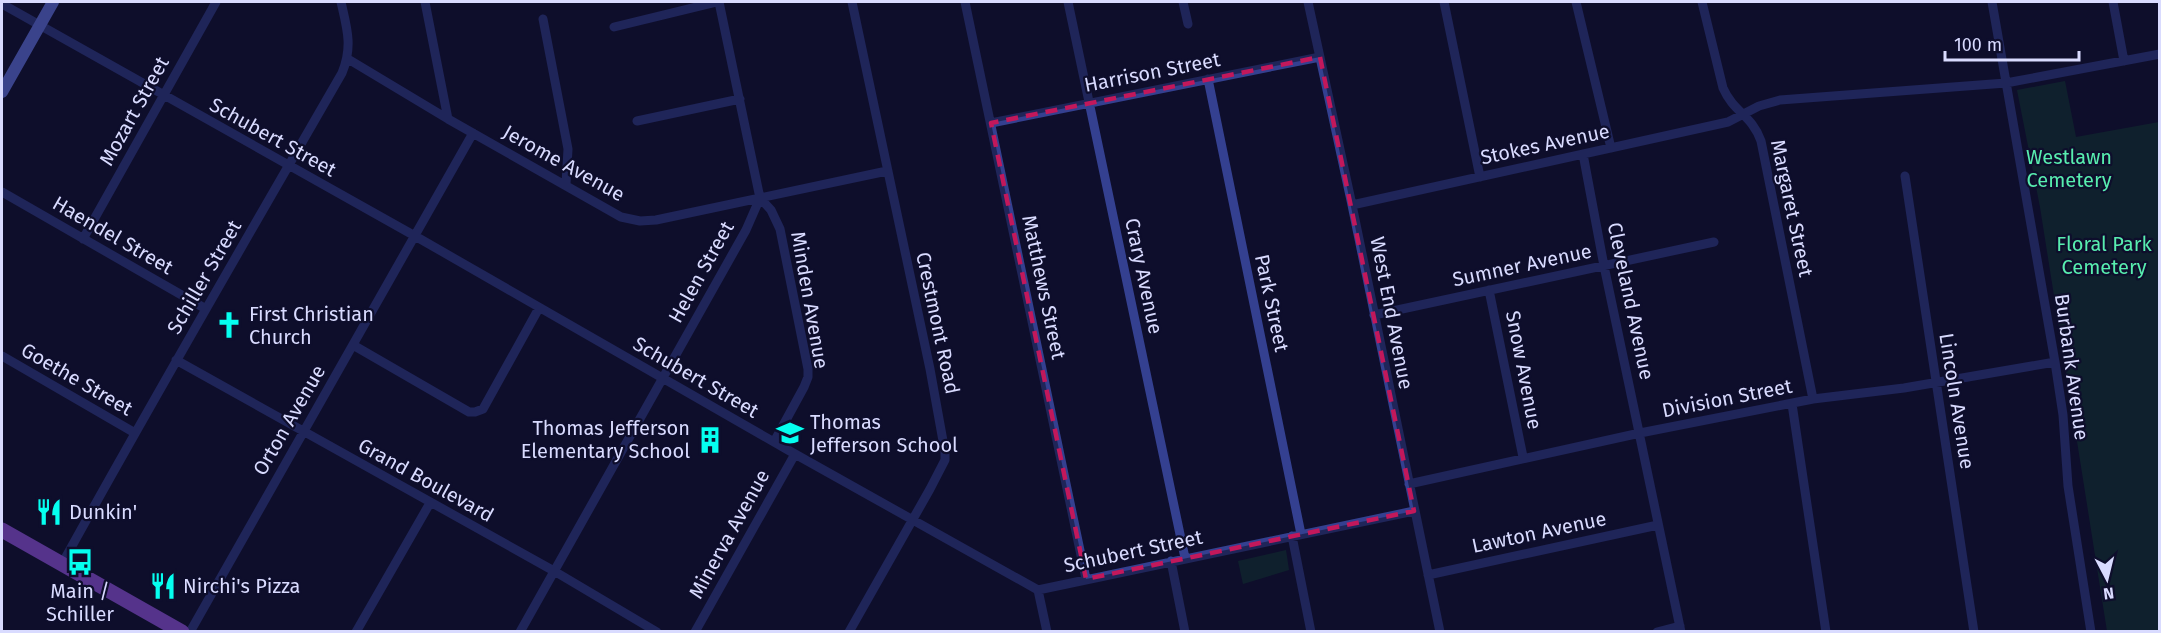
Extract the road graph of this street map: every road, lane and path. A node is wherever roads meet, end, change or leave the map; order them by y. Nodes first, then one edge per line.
1 (54, 2) edge
2 (216, 2) edge
3 (341, 2) edge
4 (425, 2) edge
5 (718, 2) edge
6 (852, 2) edge
7 (965, 2) edge
8 (1068, 2) edge
9 (1183, 2) edge
10 (1308, 2) edge
11 (1444, 2) edge
12 (1576, 2) edge
13 (1702, 2) edge
14 (1992, 2) edge
15 (2113, 2) edge
16 (2, 4) edge
17 (543, 19) dead end
18 (1188, 24) dead end
19 (39, 26) junction
20 (614, 27) dead end
21 (2160, 54) edge
22 (1320, 57) junction
23 (348, 59) junction
24 (2124, 61) junction
25 (1208, 79) junction
26 (2006, 82) junction
27 (2, 92) edge
28 (163, 95) junction
29 (740, 99) junction
30 (1089, 103) junction
31 (1744, 114) junction
32 (448, 119) junction
33 (637, 121) dead end
34 (992, 123) junction
35 (473, 133) junction
36 (1611, 148) junction
37 (1582, 154) junction
38 (288, 166) junction
39 (887, 171) junction
40 (1905, 176) dead end
41 (1480, 177) junction
42 (566, 184) junction
43 (2, 192) edge
44 (760, 198) junction
45 (1352, 206) junction
46 (415, 236) junction
47 (82, 238) junction
48 (1714, 242) dead end
49 (1604, 266) junction
50 (1490, 290) junction
51 (539, 308) junction
52 (206, 309) junction
53 (1374, 315) junction
54 (353, 345) junction
55 (2, 356) edge
56 (176, 360) junction
57 (2055, 362) junction
58 (662, 379) junction
59 (1936, 382) junction
60 (1813, 399) junction
61 (1792, 404) junction
62 (303, 432) junction
63 (135, 433) junction
64 (1640, 433) junction
65 (774, 442) junction
66 (795, 454) junction
67 (1523, 457) junction
68 (1408, 484) junction
69 (430, 503) junction
70 (1414, 511) junction
71 (913, 519) junction
72 (1658, 525) junction
73 (2, 530) edge
74 (1296, 535) junction
75 (1185, 558) junction
76 (1171, 561) junction
77 (62, 564) junction
78 (554, 571) junction
79 (1428, 574) junction
80 (1086, 579) junction
81 (1038, 590) junction
82 (1680, 629) edge
83 (182, 632) edge
84 (190, 632) edge
85 (356, 632) edge
86 (520, 632) edge
87 (657, 632) edge
88 (695, 632) edge
89 (849, 632) edge
90 (1047, 632) edge
91 (1185, 632) edge
92 (1311, 632) edge
93 (1440, 632) edge
94 (1657, 632) edge
95 (1826, 632) edge
96 (1974, 632) edge
97 (2091, 632) edge

1 - 19 street
2 - 28 street, Mozart Street
3 - 23 street, Schiller Street
4 - 32 street
5 - 20 street
5 - 29 street
6 - 39 street, Crestmont Road
7 - 34 street, Matthews Street
8 - 30 street, Crary Avenue
9 - 18 street
10 - 22 street, West End Avenue
11 - 41 street
12 - 36 street
13 - 31 street, Margaret Street
14 - 26 street, Burbank Avenue
15 - 24 street
16 - 19 street, Schubert Street
17 - 42 street
19 - 27 street
19 - 28 street, Schubert Street
21 - 24 street, Stokes Avenue
22 - 25 street, Harrison Street
22 - 45 street, West End Avenue
23 - 32 street, Jerome Avenue
23 - 38 street, Schiller Street
24 - 26 street, Stokes Avenue
25 - 30 street, Harrison Street
25 - 74 street, Park Street
26 - 31 street, Stokes Avenue
26 - 57 street, Burbank Avenue
28 - 38 street, Schubert Street
28 - 47 street, Mozart Street
29 - 33 street
29 - 44 street
30 - 34 street, Harrison Street
30 - 75 street, Crary Avenue
31 - 36 street, Stokes Avenue
31 - 60 street, Margaret Street
32 - 35 street, Jerome Avenue
34 - 80 street, Matthews Street
35 - 42 street, Jerome Avenue
35 - 46 street, Orton Avenue
36 - 37 street, Stokes Avenue
37 - 41 street, Stokes Avenue
37 - 49 street, Cleveland Avenue
38 - 46 street, Schubert Street
38 - 52 street, Schiller Street
39 - 44 street, Jerome Avenue
39 - 71 street, Crestmont Road
40 - 59 street, Lincoln Avenue
41 - 45 street, Stokes Avenue
42 - 44 street, Jerome Avenue
43 - 47 street, Haendel Street
44 - 58 street, Helen Street
44 - 65 street, Minden Avenue
45 - 53 street, West End Avenue
46 - 51 street, Schubert Street
46 - 54 street, Orton Avenue
47 - 52 street, Haendel Street
48 - 49 street, Sumner Avenue
49 - 50 street, Sumner Avenue
49 - 64 street, Cleveland Avenue
50 - 53 street, Sumner Avenue
50 - 67 street, Snow Avenue
51 - 54 street
51 - 58 street, Schubert Street
52 - 56 street, Schiller Street
53 - 68 street, West End Avenue
54 - 62 street, Orton Avenue
55 - 63 street, Goethe Street
56 - 62 street, Grand Boulevard
56 - 63 street, Schiller Street
57 - 59 street, Division Street
57 - 97 street, Burbank Avenue
58 - 65 street, Schubert Street
58 - 78 street, Helen Street
59 - 60 street, Division Street
59 - 96 street, Lincoln Avenue
60 - 61 street, Division Street
61 - 64 street, Division Street
61 - 95 street
62 - 69 street, Grand Boulevard
62 - 84 street, Orton Avenue
63 - 77 street, Schiller Street
64 - 67 street, Division Street
64 - 72 street, Cleveland Avenue
65 - 66 street, Schubert Street
66 - 71 street, Schubert Street
66 - 88 street, Minerva Avenue
67 - 68 street, Division Street
68 - 70 street, West End Avenue
69 - 78 street, Grand Boulevard
69 - 85 street
70 - 74 street, Schubert Street
70 - 79 street, West End Avenue
71 - 81 street, Schubert Street
71 - 89 street, Crestmont Road
72 - 79 street, Lawton Avenue
72 - 82 street, Cleveland Avenue
73 - 77 main road
74 - 75 street, Schubert Street
74 - 92 street, Park Street
75 - 76 street, Schubert Street
76 - 80 street, Schubert Street
76 - 91 street
77 - 83 main road
78 - 86 street, Helen Street
78 - 87 street, Grand Boulevard
79 - 93 street, West End Avenue
80 - 81 street, Schubert Street
81 - 90 street
82 - 94 street

